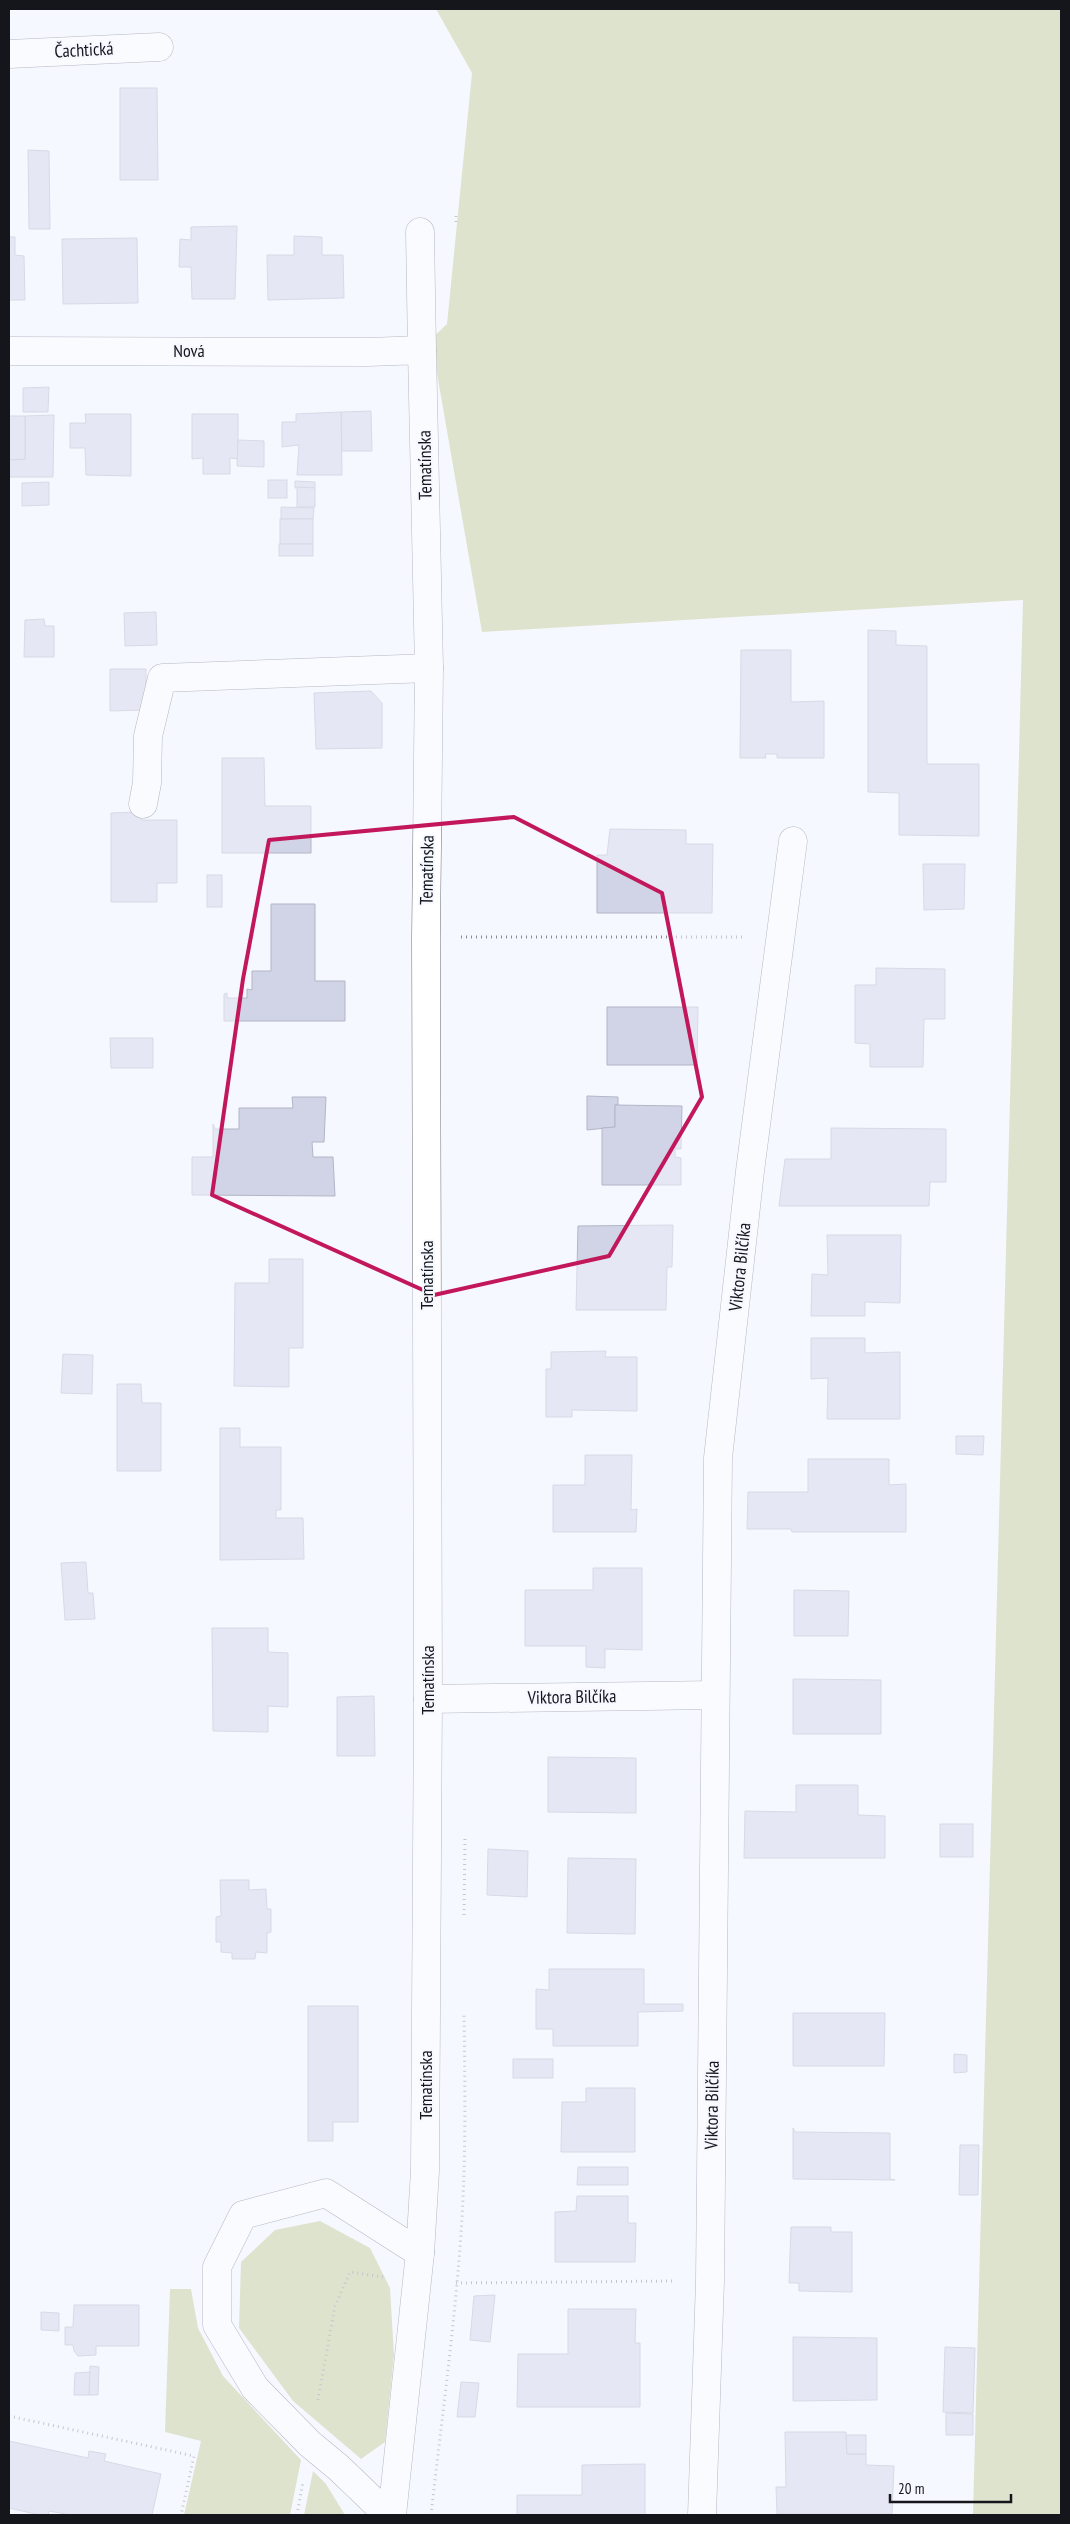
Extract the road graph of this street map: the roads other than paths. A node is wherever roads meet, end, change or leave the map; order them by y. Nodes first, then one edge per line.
1 (159, 47) dead end
2 (9, 54) edge
3 (420, 232) dead end
4 (422, 350) junction
5 (9, 351) edge
6 (429, 668) junction
7 (143, 804) dead end
8 (793, 841) dead end
9 (715, 1695) junction
10 (428, 1699) junction
11 (420, 2253) junction
12 (388, 2515) edge
13 (392, 2515) edge
14 (702, 2515) edge

1 - 2 street, Čachtická
3 - 4 street, Tematínska
4 - 5 street, Nová
4 - 6 street, Tematínska
6 - 7 street
6 - 10 street, Tematínska
8 - 9 street, Viktora Bilčíka
9 - 10 street, Viktora Bilčíka
9 - 14 street, Viktora Bilčíka
10 - 11 street, Tematínska
11 - 12 street
11 - 13 street, Tematínska

